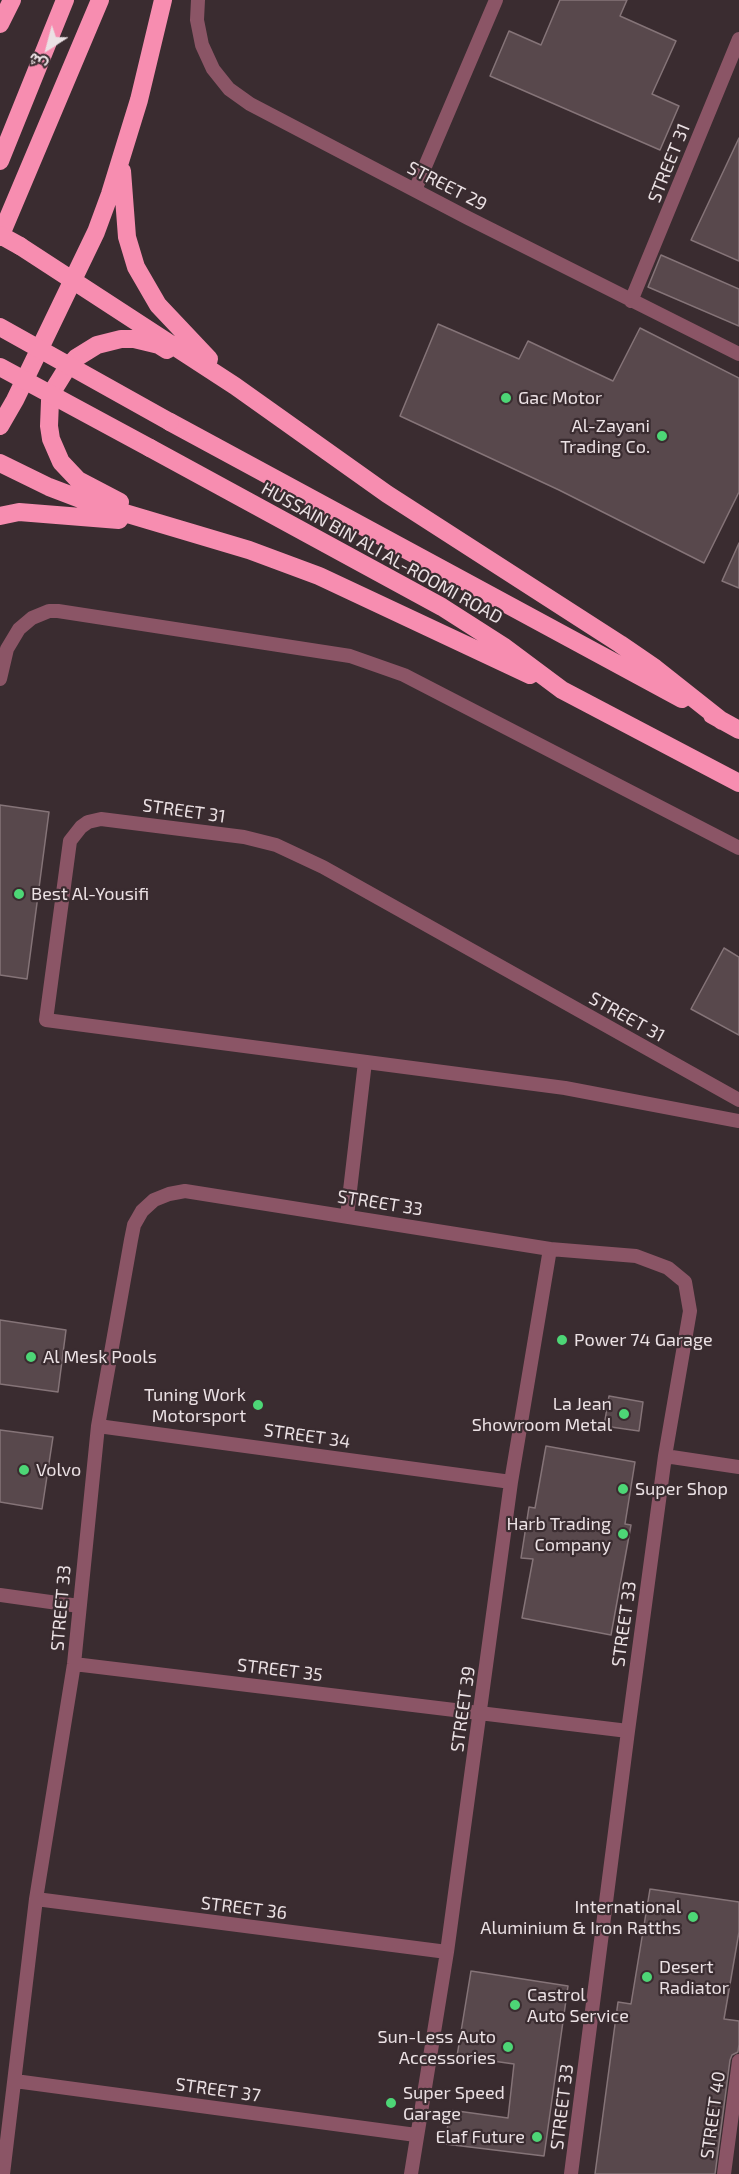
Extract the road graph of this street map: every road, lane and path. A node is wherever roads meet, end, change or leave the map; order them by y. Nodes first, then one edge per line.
1 (4, 0) edge
2 (12, 0) edge
3 (66, 0) edge
4 (100, 0) edge
5 (163, 0) edge
6 (198, 0) edge
7 (496, 0) edge
8 (0, 6) edge
9 (0, 24) edge
10 (739, 39) edge
11 (121, 160) junction
12 (0, 161) edge
13 (415, 190) junction
14 (0, 236) edge
15 (74, 280) junction
16 (631, 301) junction
17 (0, 327) edge
18 (739, 354) edge
19 (0, 367) edge
20 (235, 386) junction
21 (0, 426) edge
22 (0, 464) edge
23 (0, 516) edge
24 (177, 529) junction
25 (0, 679) edge
26 (562, 690) junction
27 (722, 721) junction
28 (739, 730) edge
29 (739, 783) edge
30 (739, 848) edge
31 (366, 1062) junction
32 (739, 1100) edge
33 (739, 1120) edge
34 (346, 1216) junction
35 (550, 1249) junction
36 (98, 1426) junction
37 (665, 1456) junction
38 (739, 1467) edge
39 (511, 1482) junction
40 (0, 1595) edge
41 (79, 1606) junction
42 (74, 1664) junction
43 (481, 1713) junction
44 (628, 1731) junction
45 (36, 1899) junction
46 (447, 1952) junction
47 (739, 2061) edge
48 (15, 2081) junction
49 (416, 2135) junction
50 (3, 2157) edge
51 (3, 2174) edge
52 (411, 2174) edge
53 (571, 2174) edge
54 (724, 2174) edge

1 - 8 highway
2 - 9 highway
3 - 12 highway
4 - 14 highway
5 - 11 highway
6 - 13 street, STREET 29
7 - 13 street
10 - 16 street, STREET 31
11 - 15 highway
11 - 20 highway
13 - 16 street, STREET 29
14 - 15 highway, bridge
15 - 20 highway
15 - 21 highway
16 - 18 street, STREET 29
17 - 27 highway, HUSSAIN BIN ALI AL-ROOMI ROAD, bridge
19 - 26 highway, HUSSAIN BIN ALI AL-ROOMI ROAD, bridge
20 - 24 highway
20 - 27 highway
22 - 24 highway
23 - 24 highway
24 - 26 highway
25 - 30 street
26 - 29 highway, HUSSAIN BIN ALI AL-ROOMI ROAD
27 - 28 highway, HUSSAIN BIN ALI AL-ROOMI ROAD
31 - 32 street, STREET 31
31 - 33 street, STREET 31
31 - 34 street
34 - 35 street, STREET 33
34 - 36 street, STREET 33
35 - 37 street, STREET 33
35 - 39 street, STREET 39
36 - 39 street, STREET 34
36 - 41 street, STREET 33
37 - 38 street
37 - 44 street, STREET 33
39 - 43 street, STREET 39
40 - 41 street
41 - 42 street, STREET 33
42 - 43 street, STREET 35
42 - 45 street, STREET 33
43 - 44 street, STREET 35
43 - 46 street, STREET 39
44 - 53 street, STREET 33
45 - 46 street, STREET 36
45 - 48 street, STREET 33
46 - 49 street, STREET 39
47 - 54 street, STREET 40
48 - 49 street, STREET 37
48 - 50 street, STREET 33
49 - 52 street, STREET 39
50 - 51 street, STREET 33

